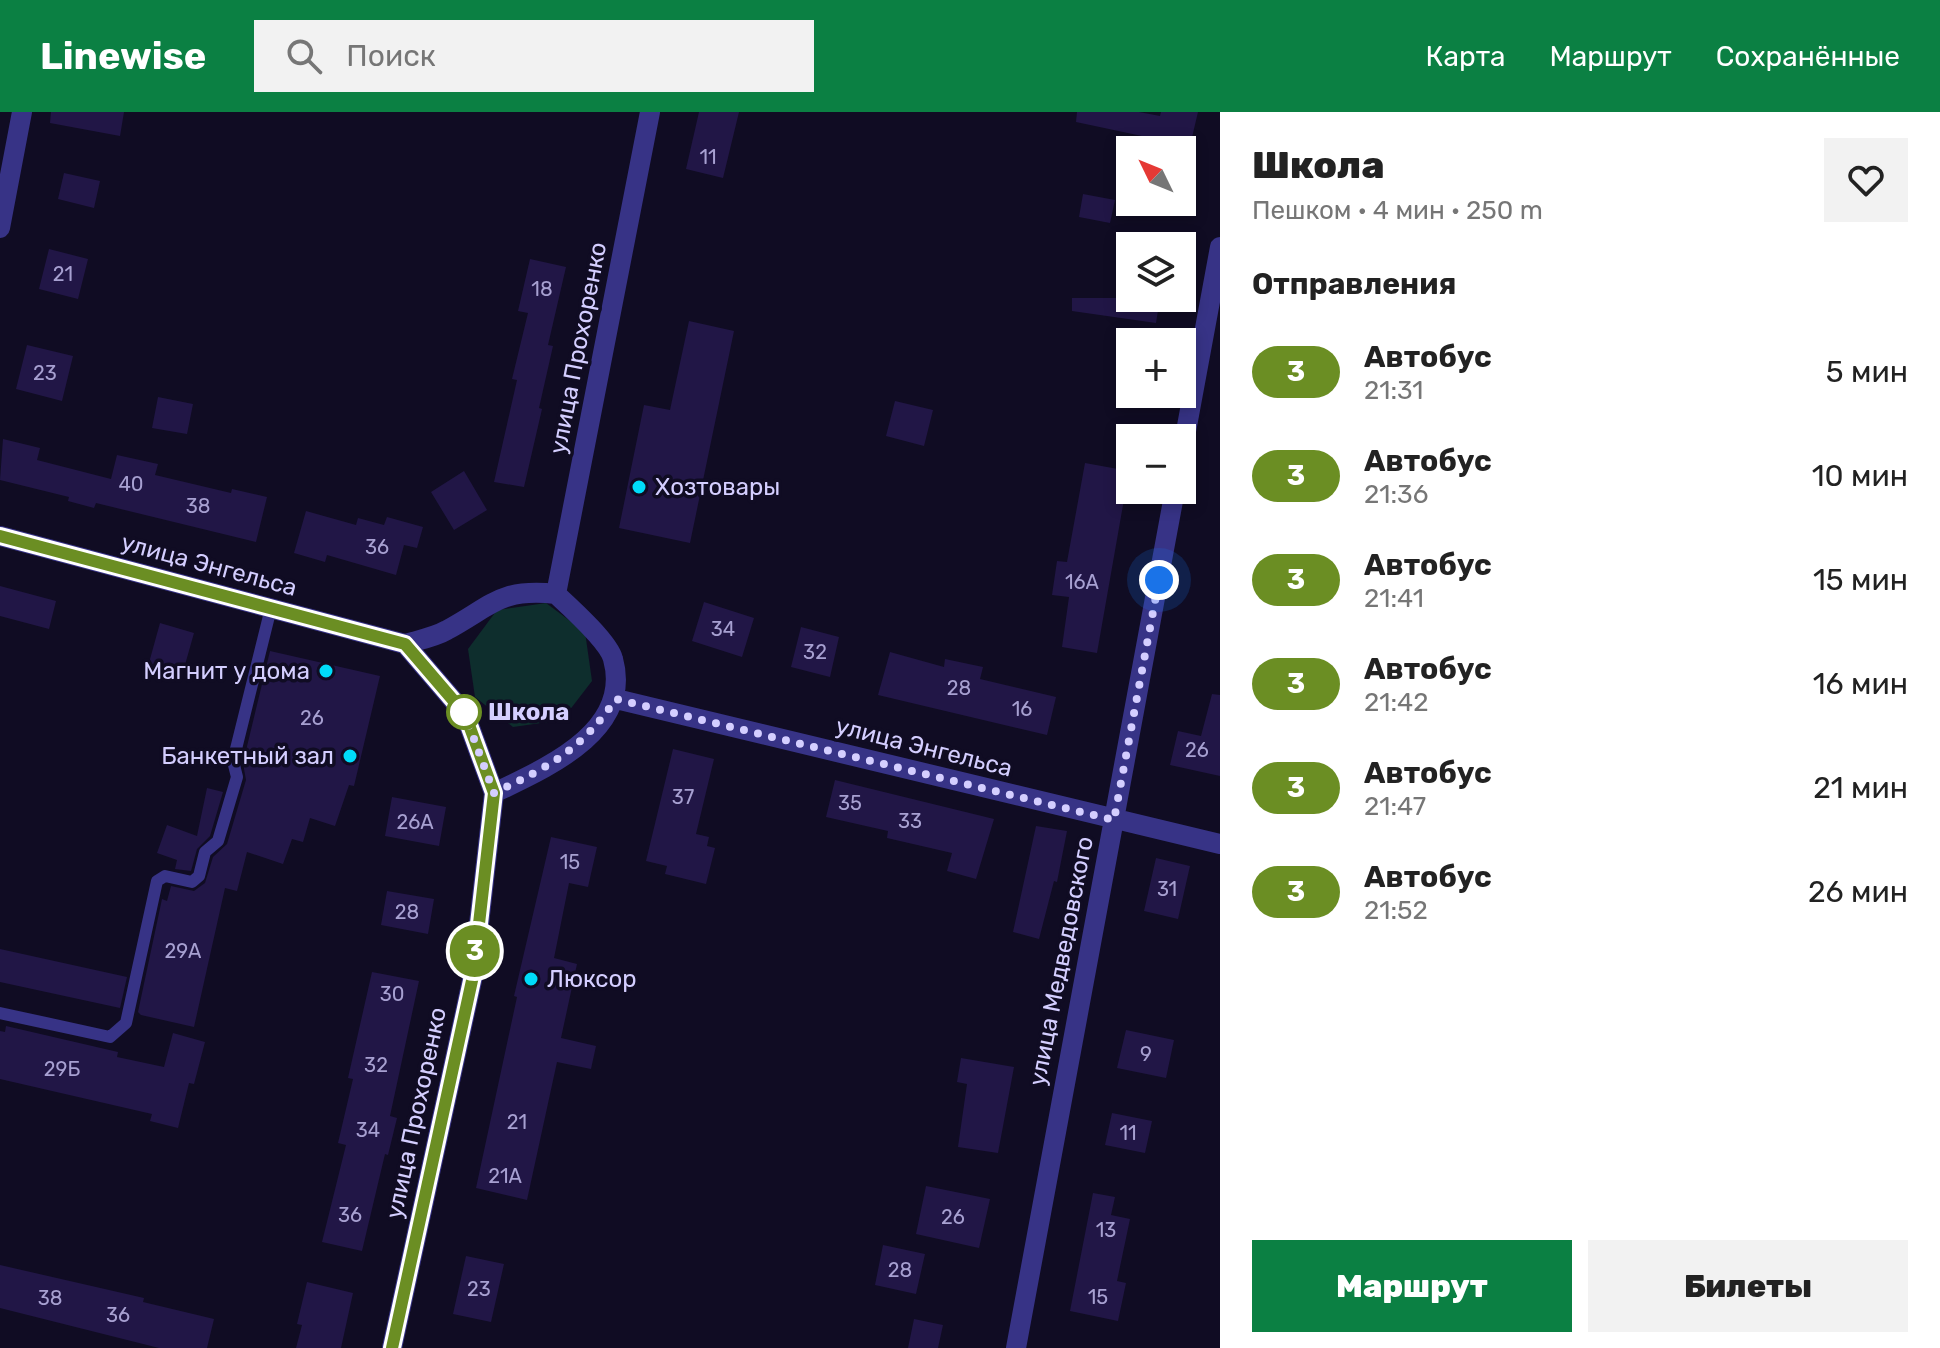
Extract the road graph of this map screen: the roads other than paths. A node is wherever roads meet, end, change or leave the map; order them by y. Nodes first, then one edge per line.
1 (22, 112) edge
2 (650, 112) edge
3 (0, 228) edge
4 (1220, 247) edge
5 (1187, 424) edge
6 (1172, 504) edge
7 (0, 536) edge
8 (556, 594) junction
9 (271, 608) junction
10 (405, 644) junction
11 (616, 699) junction
12 (494, 793) junction
13 (1114, 820) junction
14 (1220, 844) edge
15 (0, 1013) edge
16 (392, 1348) edge
17 (1016, 1348) edge

1 - 3 street
2 - 8 street, улица Прохоренко
4 - 5 street
6 - 13 street, улица Медведовского
7 - 9 street, улица Энгельса
8 - 10 street
8 - 11 street
9 - 10 street, улица Энгельса
9 - 15 lane
10 - 12 street, улица Прохоренко
11 - 12 street
11 - 13 street, улица Энгельса
12 - 16 street, улица Прохоренко
13 - 14 street, улица Энгельса
13 - 17 street, улица Медведовского

